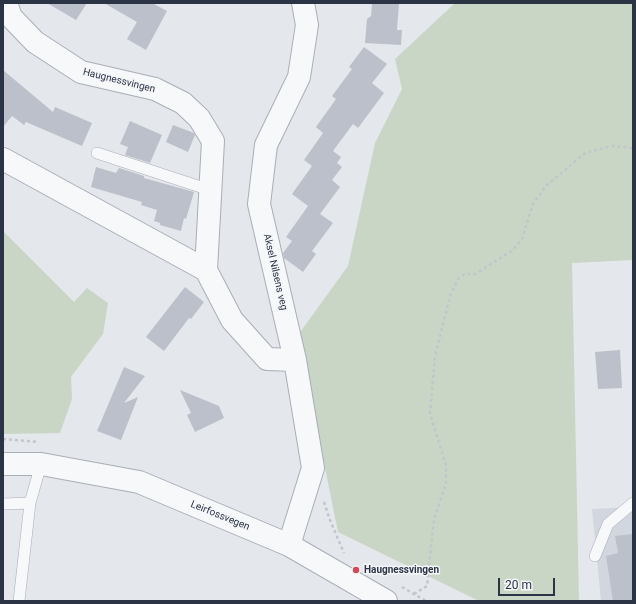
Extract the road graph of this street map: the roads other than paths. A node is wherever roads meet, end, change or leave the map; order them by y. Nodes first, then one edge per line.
1 (6, 3) edge
2 (303, 3) edge
3 (97, 153) dead end
4 (3, 159) edge
5 (210, 190) junction
6 (206, 270) junction
7 (296, 360) junction
8 (3, 464) edge
9 (41, 464) junction
10 (30, 503) junction
11 (633, 503) edge
12 (3, 504) edge
13 (289, 544) junction
14 (595, 556) dead end
15 (19, 601) edge
16 (386, 601) edge

1 - 5 street, Haugnessvingen
2 - 7 street, Aksel Nilsens veg
3 - 5 lane
4 - 6 street
5 - 6 street, Haugnessvingen
6 - 7 street
7 - 13 street, Aksel Nilsens veg
8 - 9 street, Leirfossvegen
9 - 10 lane
9 - 13 street, Leirfossvegen
10 - 12 lane
10 - 15 lane
11 - 14 lane
13 - 16 street, Leirfossvegen

